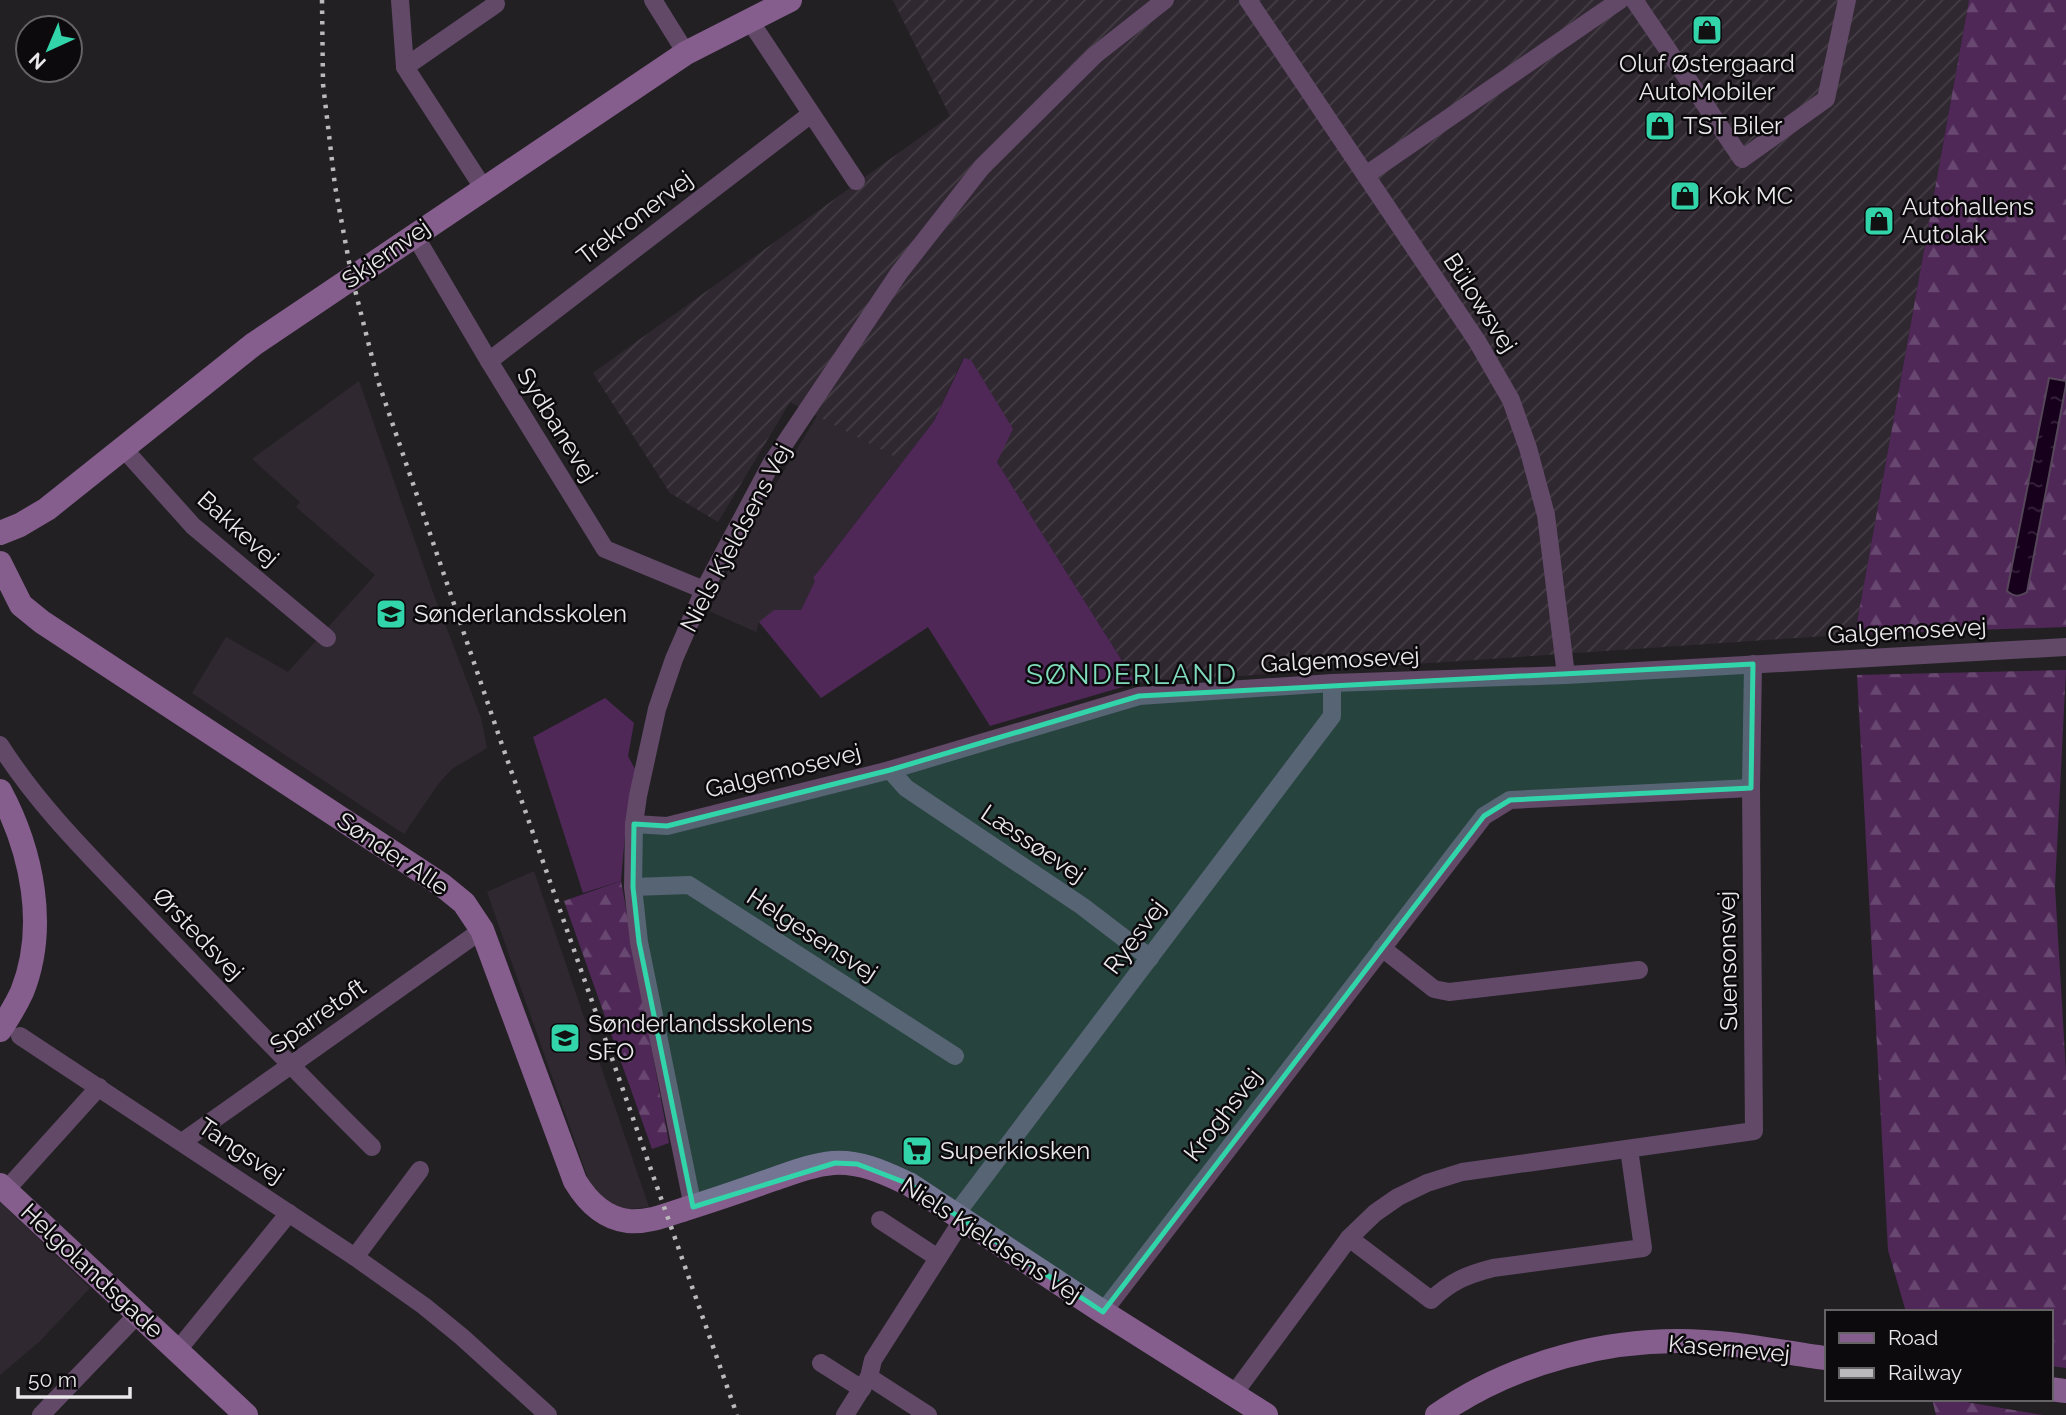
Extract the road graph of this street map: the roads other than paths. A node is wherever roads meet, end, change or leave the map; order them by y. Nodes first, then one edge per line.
1 (400, 0) edge
2 (653, 0) edge
3 (790, 0) edge
4 (1166, 0) edge
5 (1248, 0) edge
6 (1620, 0) edge
7 (1634, 0) edge
8 (1847, 0) edge
9 (496, 4) dead end
10 (750, 21) junction
11 (686, 53) junction
12 (405, 67) junction
13 (811, 114) junction
14 (1366, 175) junction
15 (856, 181) dead end
16 (484, 189) junction
17 (414, 234) junction
18 (489, 361) junction
19 (123, 448) junction
20 (0, 533) edge
21 (0, 563) edge
22 (704, 590) junction
23 (327, 638) dead end
24 (2066, 647) edge
25 (1753, 664) junction
26 (1566, 675) junction
27 (1332, 684) junction
28 (0, 745) edge
29 (890, 770) junction
30 (1751, 788) junction
31 (0, 791) edge
32 (634, 824) junction
33 (633, 887) junction
34 (482, 930) junction
35 (1382, 948) junction
36 (1150, 958) junction
37 (1639, 970) dead end
38 (10, 1033) edge
39 (955, 1056) dead end
40 (290, 1066) junction
41 (99, 1087) junction
42 (182, 1142) junction
43 (372, 1147) dead end
44 (1629, 1149) junction
45 (420, 1170) dead end
46 (3, 1187) edge
47 (693, 1207) junction
48 (289, 1213) junction
49 (667, 1215) joint
50 (960, 1217) junction
51 (880, 1220) dead end
52 (1349, 1238) junction
53 (355, 1257) junction
54 (938, 1258) junction
55 (1103, 1312) junction
56 (138, 1314) junction
57 (177, 1351) junction
58 (1825, 1358) edge
59 (821, 1363) dead end
60 (865, 1383) junction
61 (1233, 1395) junction
62 (41, 1415) edge
63 (246, 1415) edge
64 (548, 1415) edge
65 (845, 1415) edge
66 (928, 1415) edge
67 (1266, 1415) edge
68 (1437, 1415) edge

1 - 12 street
2 - 11 street
3 - 10 street, Skjernvej
4 - 22 street, Niels Kjeldsens Vej
5 - 14 street, Bülowsvej
6 - 14 street
7 - 8 street
9 - 12 street
10 - 11 street, Skjernvej
10 - 13 street
11 - 16 street, Skjernvej
12 - 16 street
13 - 15 street
13 - 18 street, Trekronervej
14 - 26 street, Bülowsvej
16 - 17 street, Skjernvej
17 - 18 street, Sydbanevej
17 - 19 street, Skjernvej
18 - 22 street, Sydbanevej
19 - 20 street, Skjernvej
19 - 23 street, Bakkevej
21 - 34 street, Sønder Alle
22 - 32 street, Niels Kjeldsens Vej
24 - 25 street, Galgemosevej
25 - 26 street, Galgemosevej
25 - 30 street, Suensonsvej
26 - 27 street, Galgemosevej
27 - 29 street, Galgemosevej
27 - 36 street, Ryesvej
28 - 40 street, Ørstedsvej
29 - 32 street, Galgemosevej
29 - 36 street, Læssøevej
30 - 35 street, Kroghsvej
30 - 44 street, Suensonsvej
31 - 38 street
32 - 33 street, Niels Kjeldsens Vej
33 - 39 street, Helgesensvej
33 - 47 street, Niels Kjeldsens Vej
34 - 40 street, Sparretoft
34 - 49 street, Sønder Alle
35 - 37 street
35 - 55 street, Kroghsvej
36 - 50 street, Ryesvej
38 - 41 street, Tangsvej
40 - 42 street, Sparretoft
40 - 43 street, Ørstedsvej
41 - 42 street, Tangsvej
41 - 46 street
42 - 48 street, Tangsvej
44 - 52 street, Suensonsvej
44 - 52 street
45 - 53 street
46 - 56 street, Helgolandsgade
47 - 49 street, Niels Kjeldsens Vej
47 - 50 street, Niels Kjeldsens Vej
48 - 53 street, Tangsvej
48 - 57 street
50 - 54 street, Ryesvej
50 - 55 street, Niels Kjeldsens Vej
51 - 54 street
52 - 61 street, Suensonsvej
53 - 64 street, Tangsvej
54 - 60 street, Ryesvej
55 - 61 street, Niels Kjeldsens Vej
56 - 57 street, Helgolandsgade
56 - 62 street
57 - 63 street, Helgolandsgade
58 - 68 street, Kasernevej
59 - 60 street
60 - 65 street, Ryesvej
60 - 66 street
61 - 67 street, Niels Kjeldsens Vej

